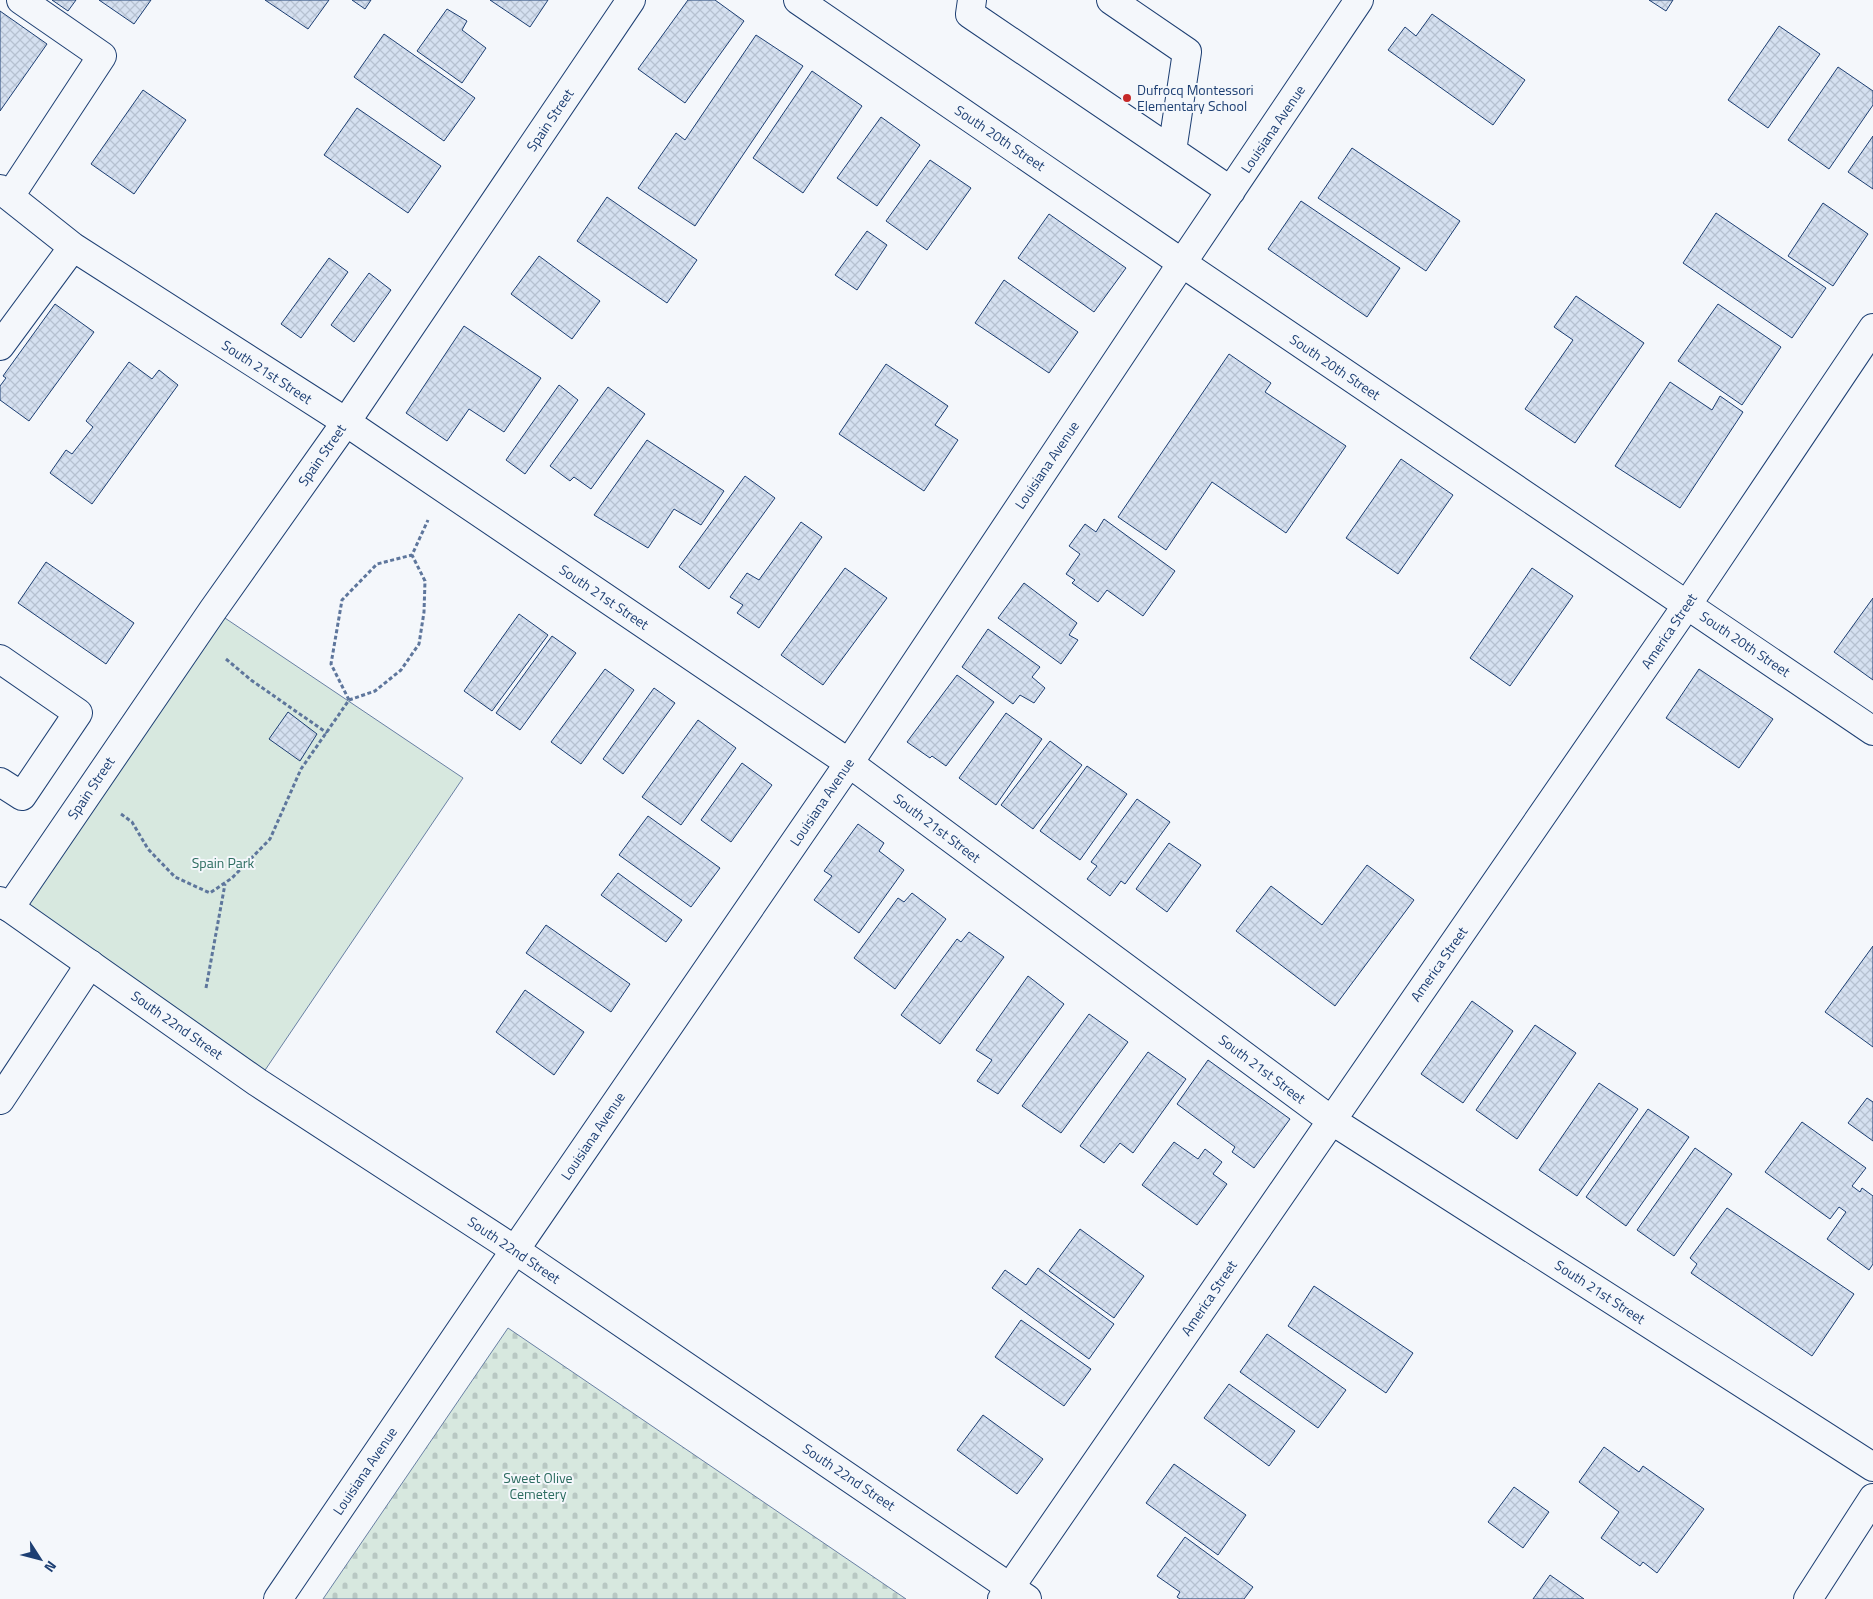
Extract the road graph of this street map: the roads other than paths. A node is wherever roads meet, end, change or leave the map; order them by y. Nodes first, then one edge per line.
1 (21, 0) edge
2 (631, 0) edge
3 (798, 0) edge
4 (972, 0) edge
5 (1111, 0) edge
6 (1359, 0) edge
7 (1172, 151) junction
8 (1231, 191) junction
9 (5, 192) edge
10 (73, 246) junction
11 (1182, 263) junction
12 (1873, 328) edge
13 (0, 346) edge
14 (346, 422) junction
15 (1687, 605) junction
16 (0, 659) edge
17 (1873, 731) edge
18 (849, 763) junction
19 (0, 782) edge
20 (4, 904) edge
21 (90, 964) junction
22 (0, 1100) edge
23 (1331, 1120) junction
24 (515, 1250) junction
25 (1873, 1467) edge
26 (1873, 1498) edge
27 (1013, 1595) edge
28 (1811, 1598) edge
29 (278, 1599) edge

1 - 9 street
2 - 14 street, Spain Street
3 - 11 street, South 20th Street
4 - 7 street
5 - 7 street
6 - 8 street, Louisiana Avenue
7 - 8 street
8 - 11 street, Louisiana Avenue
9 - 10 street, South 21st Street
10 - 13 street
10 - 14 street, South 21st Street
11 - 15 street, South 20th Street
11 - 18 street, Louisiana Avenue
12 - 15 street, America Street
14 - 18 street, South 21st Street
14 - 20 street, Spain Street
15 - 17 street, South 20th Street
15 - 23 street, America Street
16 - 19 street
18 - 23 street, South 21st Street
18 - 24 street, Louisiana Avenue
20 - 21 street, South 22nd Street
21 - 22 street
21 - 24 street, South 22nd Street
23 - 25 street, South 21st Street
23 - 27 street, America Street
24 - 27 street, South 22nd Street
24 - 29 street, Louisiana Avenue
26 - 28 street

